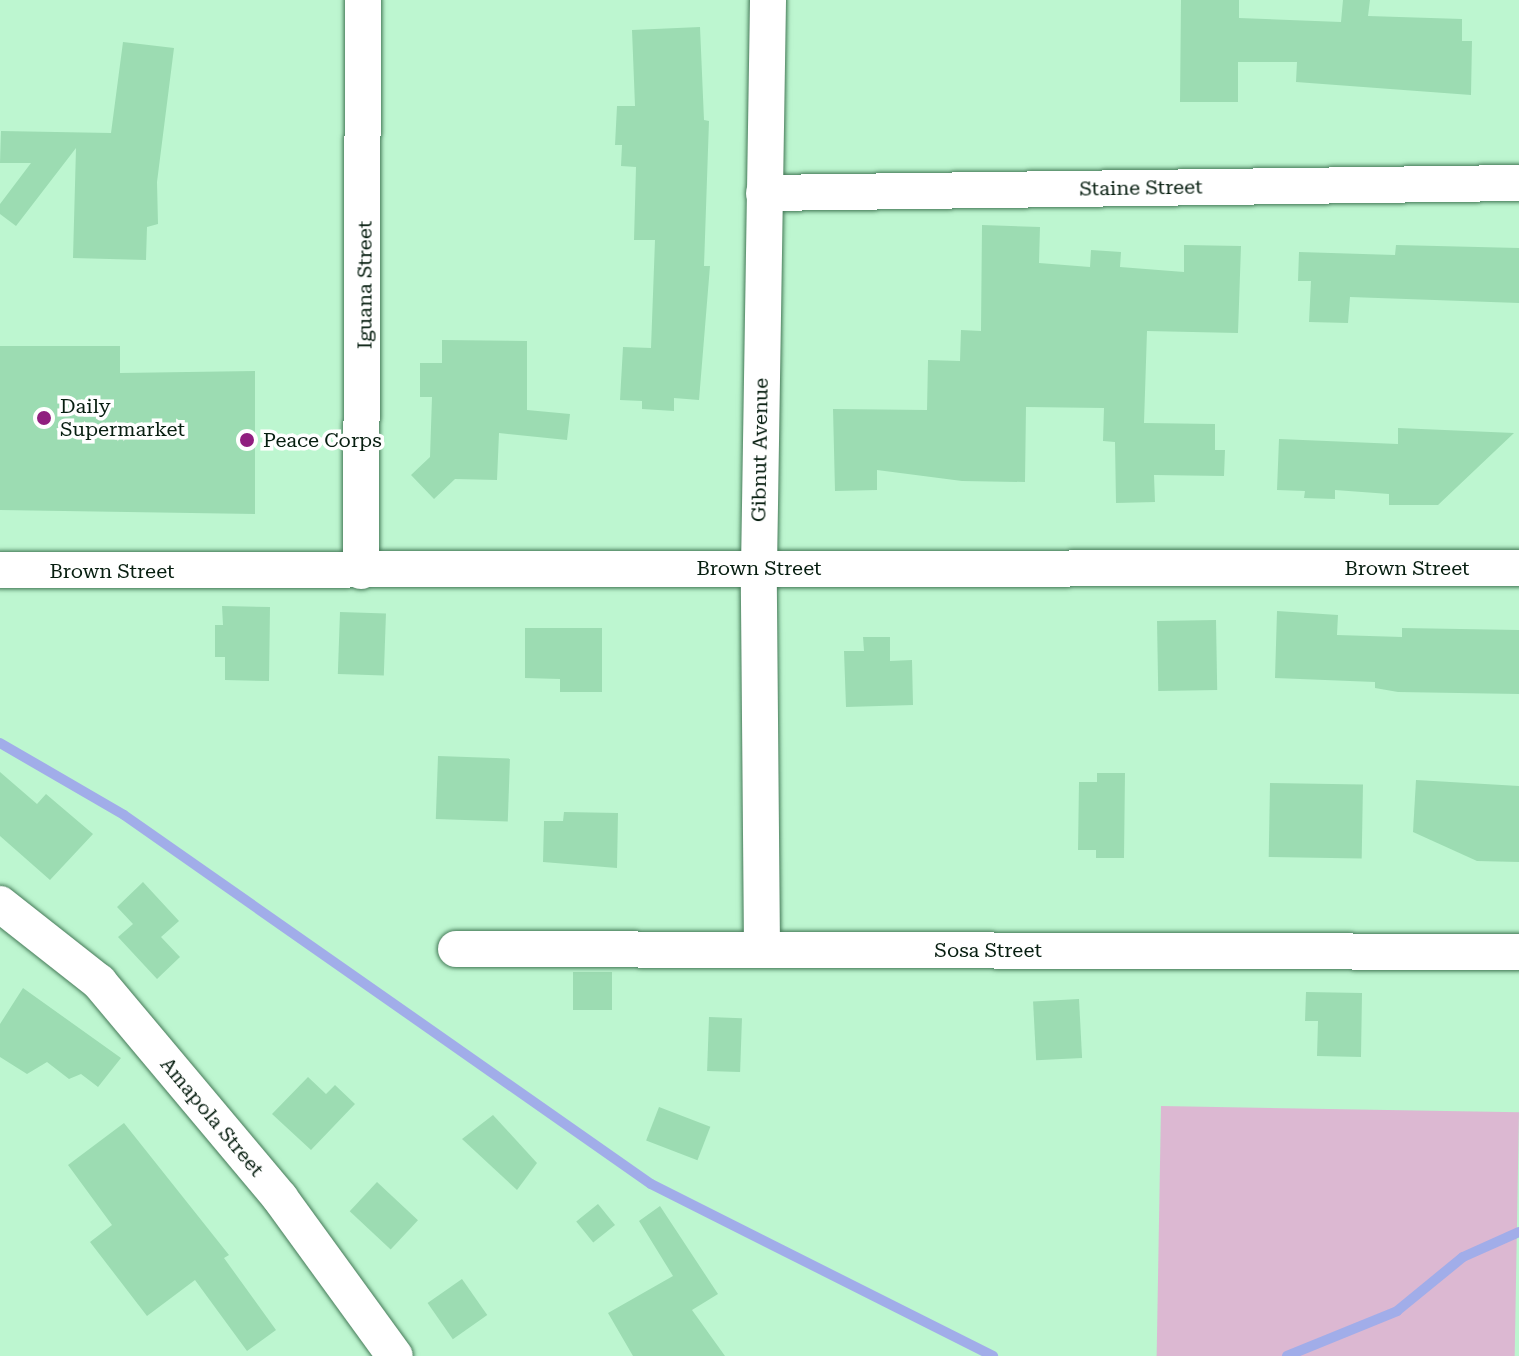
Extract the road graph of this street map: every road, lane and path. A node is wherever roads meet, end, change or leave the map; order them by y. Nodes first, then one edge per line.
1 (363, 0) edge
2 (768, 0) edge
3 (1519, 183) edge
4 (764, 193) junction
5 (759, 568) junction
6 (1519, 568) edge
7 (0, 570) edge
8 (361, 571) junction
9 (1, 906) edge
10 (762, 948) junction
11 (456, 949) dead end
12 (1519, 952) edge
13 (395, 1356) edge

1 - 8 street, Iguana Street
2 - 4 street, Gibnut Avenue
3 - 4 street, Staine Street
4 - 5 street, Gibnut Avenue
5 - 6 street, Brown Street
5 - 8 street, Brown Street
5 - 10 street, Gibnut Avenue
7 - 8 street, Brown Street
9 - 13 street, Amapola Street
10 - 11 street, Sosa Street
10 - 12 street, Sosa Street

